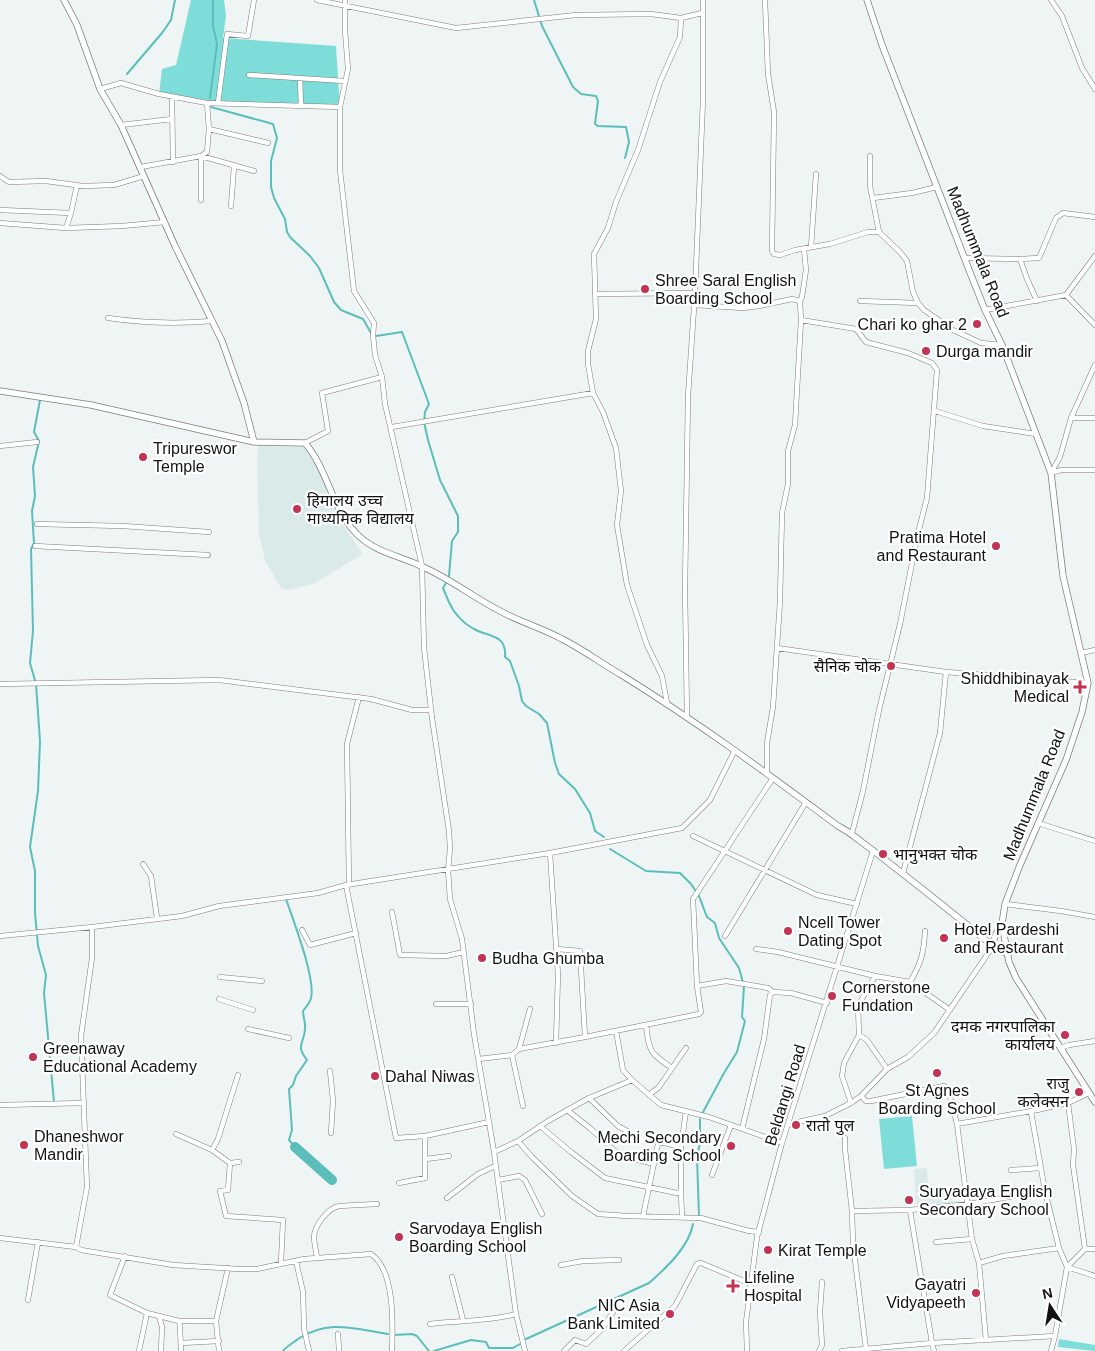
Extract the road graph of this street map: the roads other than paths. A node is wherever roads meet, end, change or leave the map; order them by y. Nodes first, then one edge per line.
1 (64, 0) edge
2 (254, 0) edge
3 (317, 0) edge
4 (703, 0) edge
5 (765, 0) edge
6 (867, 0) edge
7 (1051, 0) edge
8 (345, 2) edge
9 (702, 13) junction
10 (682, 18) junction
11 (249, 75) dead end
12 (300, 78) junction
13 (346, 81) junction
14 (100, 89) junction
15 (1095, 89) edge
16 (172, 97) junction
17 (207, 103) junction
18 (218, 103) junction
19 (301, 106) junction
20 (340, 107) junction
21 (172, 119) junction
22 (121, 125) junction
23 (209, 129) junction
24 (268, 143) dead end
25 (201, 156) junction
26 (870, 156) dead end
27 (173, 162) junction
28 (234, 166) junction
29 (141, 167) junction
30 (254, 171) dead end
31 (816, 174) dead end
32 (0, 176) edge
33 (144, 176) junction
34 (77, 185) junction
35 (937, 187) junction
36 (873, 198) junction
37 (201, 200) dead end
38 (231, 206) dead end
39 (0, 210) edge
40 (71, 213) junction
41 (1095, 217) edge
42 (165, 222) junction
43 (0, 224) edge
44 (66, 228) junction
45 (879, 232) junction
46 (811, 247) junction
47 (804, 249) junction
48 (1095, 256) edge
49 (964, 258) junction
50 (1020, 259) junction
51 (696, 293) junction
52 (595, 294) junction
53 (1066, 295) junction
54 (800, 300) junction
55 (1037, 300) junction
56 (860, 301) dead end
57 (918, 303) junction
58 (695, 304) junction
59 (985, 310) junction
60 (108, 318) dead end
61 (801, 320) junction
62 (212, 321) junction
63 (1095, 325) edge
64 (1002, 345) junction
65 (1095, 366) edge
66 (382, 377) junction
67 (0, 391) edge
68 (593, 393) junction
69 (934, 411) junction
70 (1071, 418) junction
71 (1095, 418) edge
72 (392, 427) junction
73 (1036, 434) junction
74 (37, 442) dead end
75 (254, 442) junction
76 (305, 443) junction
77 (0, 446) edge
78 (1095, 470) edge
79 (1051, 473) junction
80 (37, 524) dead end
81 (208, 532) dead end
82 (35, 546) dead end
83 (208, 555) dead end
84 (422, 566) junction
85 (777, 648) junction
86 (1095, 650) edge
87 (1081, 653) junction
88 (891, 665) junction
89 (946, 672) junction
90 (0, 684) edge
91 (1088, 684) junction
92 (359, 697) junction
93 (667, 703) junction
94 (431, 710) junction
95 (688, 717) junction
96 (735, 750) junction
97 (767, 774) junction
98 (773, 778) junction
99 (806, 802) junction
100 (1038, 823) junction
101 (852, 833) junction
102 (693, 836) dead end
103 (1095, 841) edge
104 (874, 851) junction
105 (726, 852) junction
106 (550, 853) junction
107 (143, 864) dead end
108 (448, 870) junction
109 (765, 870) junction
110 (903, 872) junction
111 (348, 885) junction
112 (857, 904) junction
113 (1005, 904) junction
114 (392, 912) dead end
115 (157, 918) junction
116 (1095, 918) edge
117 (1002, 924) junction
118 (92, 927) junction
119 (302, 930) dead end
120 (925, 931) dead end
121 (356, 933) junction
122 (0, 936) edge
123 (725, 936) dead end
124 (993, 946) junction
125 (557, 949) junction
126 (756, 949) dead end
127 (464, 952) junction
128 (1008, 955) junction
129 (838, 966) junction
130 (875, 976) junction
131 (220, 977) dead end
132 (262, 981) dead end
133 (910, 982) junction
134 (697, 986) junction
135 (773, 992) junction
136 (219, 999) dead end
137 (826, 1003) junction
138 (436, 1004) dead end
139 (471, 1004) junction
140 (530, 1008) dead end
141 (253, 1010) dead end
142 (950, 1010) junction
143 (646, 1025) junction
144 (248, 1030) dead end
145 (616, 1031) junction
146 (859, 1035) junction
147 (585, 1037) junction
148 (290, 1038) dead end
149 (1095, 1041) edge
150 (556, 1043) junction
151 (686, 1048) dead end
152 (1060, 1048) junction
153 (519, 1049) junction
154 (512, 1055) junction
155 (479, 1059) junction
156 (672, 1068) junction
157 (887, 1069) junction
158 (330, 1071) dead end
159 (238, 1075) dead end
160 (632, 1080) junction
161 (1089, 1093) junction
162 (649, 1095) junction
163 (861, 1096) junction
164 (589, 1098) junction
165 (1095, 1102) edge
166 (84, 1103) junction
167 (851, 1103) junction
168 (1068, 1103) junction
169 (0, 1105) edge
170 (523, 1106) dead end
171 (567, 1110) junction
172 (686, 1111) junction
173 (1030, 1112) junction
174 (488, 1122) junction
175 (789, 1124) junction
176 (957, 1124) junction
177 (731, 1125) junction
178 (540, 1126) junction
179 (742, 1128) junction
180 (629, 1132) dead end
181 (176, 1134) dead end
182 (331, 1134) dead end
183 (425, 1136) junction
184 (845, 1138) dead end
185 (518, 1141) junction
186 (782, 1143) junction
187 (681, 1147) junction
188 (212, 1150) junction
189 (494, 1152) junction
190 (449, 1156) dead end
191 (426, 1159) junction
192 (239, 1162) dead end
193 (230, 1163) junction
194 (654, 1164) junction
195 (495, 1166) junction
196 (1040, 1168) junction
197 (1011, 1170) dead end
198 (712, 1175) dead end
199 (498, 1180) junction
200 (399, 1183) dead end
201 (649, 1187) junction
202 (1045, 1191) junction
203 (681, 1192) junction
204 (447, 1198) dead end
205 (377, 1204) dead end
206 (968, 1204) junction
207 (852, 1210) junction
208 (910, 1210) junction
209 (542, 1214) dead end
210 (643, 1216) junction
211 (682, 1217) junction
212 (760, 1232) junction
213 (0, 1238) edge
214 (972, 1239) junction
215 (38, 1242) junction
216 (936, 1242) dead end
217 (76, 1247) junction
218 (1060, 1248) junction
219 (1085, 1249) junction
220 (1095, 1249) edge
221 (125, 1256) junction
222 (317, 1257) junction
223 (619, 1260) dead end
224 (296, 1261) junction
225 (979, 1262) junction
226 (281, 1263) junction
227 (561, 1264) dead end
228 (1067, 1267) junction
229 (228, 1268) junction
230 (1095, 1276) edge
231 (452, 1277) dead end
232 (822, 1282) dead end
233 (751, 1284) junction
234 (28, 1300) dead end
235 (613, 1312) dead end
236 (147, 1314) junction
237 (516, 1314) junction
238 (159, 1316) junction
239 (463, 1320) junction
240 (179, 1321) junction
241 (216, 1321) junction
242 (430, 1324) dead end
243 (338, 1334) dead end
244 (1055, 1336) junction
245 (986, 1340) junction
246 (219, 1341) junction
247 (932, 1343) junction
248 (181, 1344) junction
249 (866, 1349) junction
250 (140, 1351) edge
251 (161, 1351) edge
252 (181, 1351) edge
253 (219, 1351) edge
254 (309, 1351) edge
255 (339, 1351) edge
256 (392, 1351) edge
257 (525, 1351) edge
258 (564, 1351) edge
259 (624, 1351) edge
260 (747, 1351) edge
261 (819, 1351) edge
262 (842, 1351) edge
263 (934, 1351) edge
264 (1051, 1351) edge

1 - 14 street
2 - 18 street
3 - 8 street
4 - 9 street
5 - 47 street
6 - 35 street, Madhummala Road
7 - 15 street
8 - 10 street
8 - 13 street
9 - 10 street
9 - 51 street
10 - 52 street
11 - 12 street
12 - 13 street
12 - 19 street
13 - 20 street
14 - 16 street
14 - 22 street
16 - 17 street
16 - 21 street
17 - 18 street
17 - 23 street
18 - 19 street
19 - 20 street
20 - 66 street
21 - 22 street
21 - 27 street
22 - 29 street
23 - 24 street
23 - 25 street
25 - 27 street
25 - 28 street
25 - 37 street
26 - 36 street
27 - 29 street
28 - 30 street
28 - 38 street
29 - 33 street
31 - 46 street
32 - 34 street
33 - 34 street
33 - 42 street
34 - 40 street
35 - 36 street
35 - 49 street, Madhummala Road
36 - 45 street
39 - 40 street
40 - 44 street
41 - 50 street
42 - 44 street
42 - 62 street
43 - 44 street
45 - 46 street
45 - 57 street
46 - 47 street
47 - 54 street
48 - 53 street
49 - 50 street
49 - 59 street, Madhummala Road
50 - 55 street
51 - 52 street
51 - 58 street
52 - 68 street
53 - 55 street
53 - 63 street
54 - 58 street
54 - 61 street
55 - 59 street
56 - 57 street
57 - 64 street
58 - 95 street
59 - 64 street, Madhummala Road
60 - 62 street
61 - 69 street
61 - 85 street
62 - 75 street
64 - 73 street, Madhummala Road
65 - 70 street
66 - 72 street
66 - 76 street
67 - 75 street
68 - 72 street
68 - 93 street
69 - 73 street
69 - 88 street
70 - 71 street
70 - 79 street
72 - 84 street
73 - 79 street, Madhummala Road
74 - 77 street
75 - 76 street
76 - 84 street
78 - 79 street
79 - 87 street, Madhummala Road
80 - 81 street
82 - 83 street
84 - 93 street
84 - 94 street
85 - 88 street
85 - 97 street
86 - 87 street
87 - 91 street, Madhummala Road
88 - 89 street
88 - 101 street
89 - 91 street
89 - 110 street
90 - 92 street
91 - 100 street, Madhummala Road
92 - 94 street
92 - 111 street
93 - 95 street
94 - 108 street
95 - 96 street
96 - 97 street
96 - 106 street
97 - 98 street
98 - 99 street
98 - 105 street
99 - 101 street
99 - 109 street
100 - 103 street
100 - 113 street, Madhummala Road
101 - 104 street
102 - 105 street
104 - 110 street
104 - 112 street, Beldangi Road
105 - 109 street
105 - 134 street
106 - 108 street
106 - 125 street
107 - 115 street
108 - 111 street
108 - 127 street
109 - 112 street
109 - 123 street
110 - 124 street
111 - 115 street
111 - 121 street
112 - 129 street, Beldangi Road
113 - 116 street
113 - 117 street, Madhummala Road
114 - 127 street
115 - 118 street
117 - 124 street
117 - 128 street, Madhummala Road
118 - 122 street
118 - 166 street
119 - 121 street
120 - 133 street
121 - 183 street
124 - 128 street
124 - 142 street
125 - 147 street
125 - 150 street
126 - 129 street
127 - 139 street
128 - 152 street, Madhummala Road
129 - 130 street
129 - 137 street, Beldangi Road
130 - 133 street
130 - 146 street
131 - 132 street
133 - 142 street
134 - 135 street
134 - 143 street
135 - 137 street
135 - 179 street
136 - 141 street
137 - 175 street, Beldangi Road
138 - 139 street
139 - 155 street
140 - 153 street
142 - 157 street
143 - 145 street
143 - 156 street
144 - 148 street
145 - 147 street
145 - 160 street
146 - 157 street
146 - 167 street
147 - 150 street
149 - 152 street
150 - 153 street
151 - 156 street
152 - 161 street, Madhummala Road
153 - 154 street
154 - 155 street
154 - 170 street
155 - 174 street
156 - 162 street
157 - 163 street
158 - 182 street
159 - 188 street
160 - 162 street
160 - 164 street
161 - 165 street, Madhummala Road
161 - 168 street
162 - 172 street
163 - 167 street
163 - 176 street
164 - 171 street
164 - 180 street
166 - 169 street
166 - 217 street
167 - 175 street
168 - 173 street
168 - 219 street
171 - 178 street
171 - 194 street
172 - 177 street
172 - 187 street
173 - 176 street
173 - 196 street
174 - 183 street
174 - 189 street
175 - 186 street, Beldangi Road
176 - 206 street
177 - 179 street
177 - 198 street
178 - 185 street
178 - 201 street
179 - 186 street
181 - 188 street
183 - 191 street
184 - 207 street
185 - 189 street
185 - 210 street
186 - 212 street, Beldangi Road
187 - 194 street
187 - 203 street
188 - 193 street
189 - 195 street
190 - 191 street
191 - 200 street
192 - 193 street
193 - 226 street
194 - 201 street
195 - 199 street
195 - 204 street
196 - 197 street
196 - 202 street
199 - 209 street
199 - 237 street
201 - 203 street
201 - 210 street
202 - 206 street
202 - 218 street
203 - 211 street
205 - 222 street
206 - 208 street
206 - 214 street
207 - 208 street
207 - 249 street
208 - 247 street
210 - 211 street
211 - 212 street
212 - 233 street, Beldangi Road
213 - 215 street
214 - 216 street
214 - 225 street
215 - 217 street
215 - 234 street
217 - 221 street
218 - 225 street
218 - 228 street
219 - 220 street
219 - 228 street
221 - 229 street
221 - 236 street
222 - 224 street
222 - 256 street
223 - 227 street
224 - 226 street
224 - 254 street
225 - 245 street
226 - 229 street
228 - 230 street
228 - 244 street
229 - 241 street
231 - 239 street
232 - 261 street
233 - 259 street
233 - 260 street, Beldangi Road
235 - 258 street
236 - 238 street
236 - 250 street
237 - 239 street
237 - 257 street
238 - 240 street
238 - 251 street
239 - 242 street
240 - 241 street
240 - 248 street
241 - 246 street
243 - 255 street
244 - 245 street
244 - 264 street
245 - 247 street
246 - 248 street
246 - 253 street
247 - 249 street
247 - 263 street
248 - 252 street
249 - 262 street

